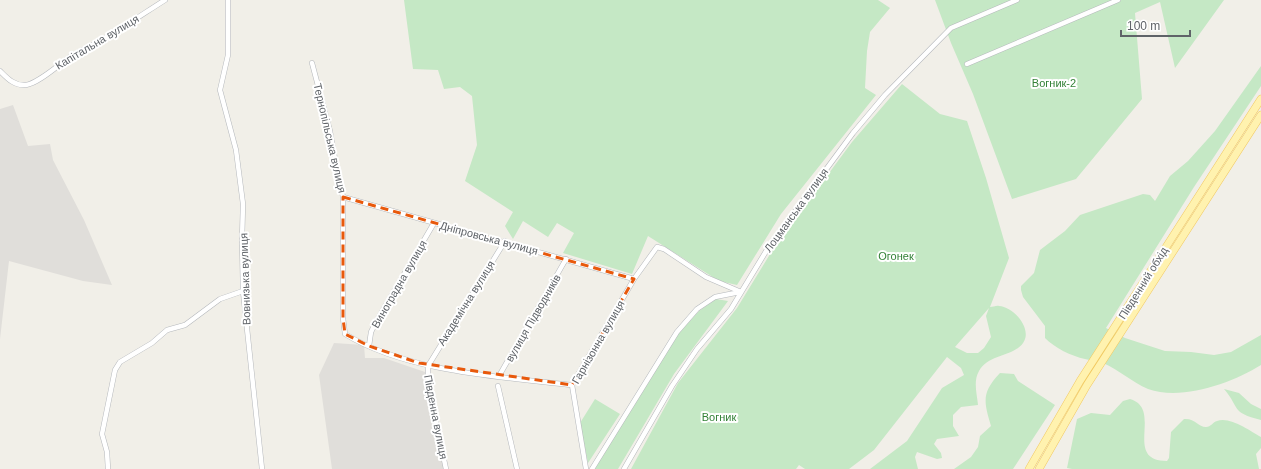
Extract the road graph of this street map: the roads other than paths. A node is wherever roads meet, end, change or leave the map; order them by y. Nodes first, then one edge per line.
1 (165, 0) edge
2 (228, 0) edge
3 (1017, 0) edge
4 (1118, 0) edge
5 (312, 63) dead end
6 (967, 64) dead end
7 (0, 71) edge
8 (1261, 99) edge
9 (1261, 115) edge
10 (344, 197) junction
11 (434, 223) junction
12 (505, 241) junction
13 (566, 259) junction
14 (634, 279) junction
15 (243, 291) junction
16 (741, 292) junction
17 (369, 346) junction
18 (428, 366) junction
19 (499, 376) junction
20 (572, 385) junction
21 (498, 386) dead end
22 (108, 469) edge
23 (262, 469) edge
24 (446, 469) edge
25 (517, 469) edge
26 (586, 469) edge
27 (592, 469) edge
28 (624, 469) edge
29 (1029, 469) edge
30 (1039, 469) edge

1 - 7 street, Капітальна вулиця
2 - 15 street, Вовнизька вулиця
3 - 16 street, Лоцманська вулиця
4 - 6 street
5 - 10 street, Тернопільська вулиця
8 - 29 main road, Південний обхід
9 - 30 main road, Південний обхід
10 - 11 street, Дніпровська вулиця
10 - 17 street, Тернопільська вулиця
11 - 12 street, Дніпровська вулиця
11 - 17 street, Виноградна вулиця
12 - 13 street, Дніпровська вулиця
12 - 18 street, Академічна вулиця
13 - 14 street, Дніпровська вулиця
13 - 19 street, вулиця Підводників
14 - 16 street, Гарнізонна вулиця
14 - 20 street, Гарнізонна вулиця
15 - 22 street
15 - 23 street, Вовнизька вулиця
16 - 27 street
16 - 28 street, Лоцманська вулиця
17 - 18 street
18 - 19 street
18 - 24 street, Південна вулиця
19 - 20 street
20 - 26 street, Гарнізонна вулиця
21 - 25 street

